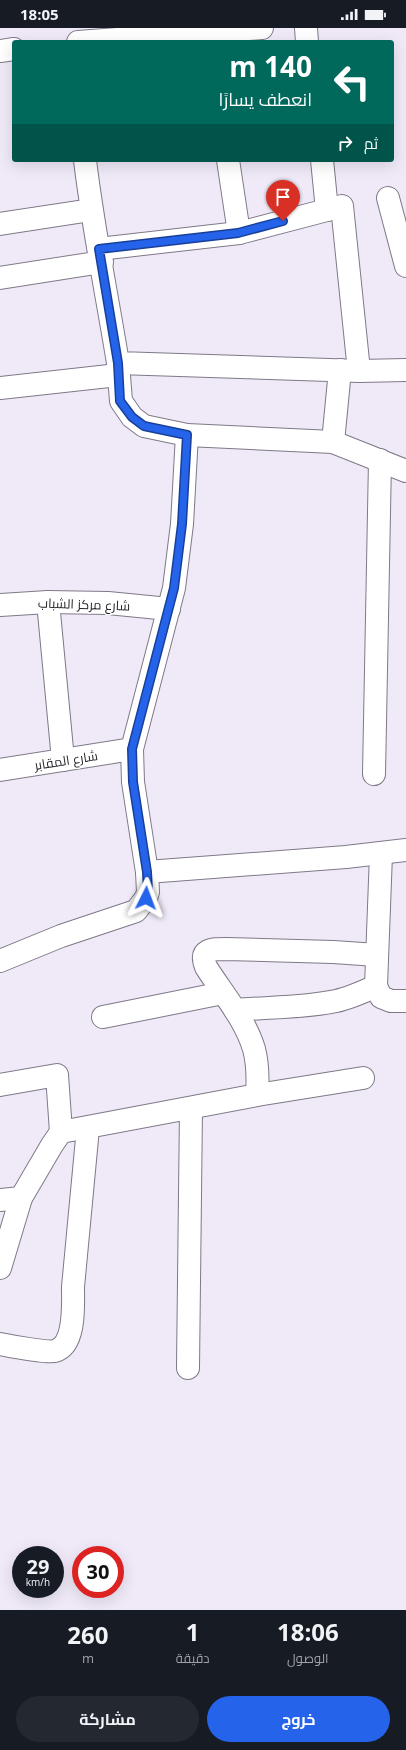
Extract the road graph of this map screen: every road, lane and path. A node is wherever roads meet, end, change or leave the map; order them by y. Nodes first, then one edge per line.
1 (262, 28) edge
2 (306, 28) edge
3 (104, 40) edge
4 (308, 40) edge
5 (12, 49) edge
6 (0, 51) edge
7 (85, 162) edge
8 (228, 162) edge
9 (322, 162) edge
10 (388, 198) dead end
11 (91, 210) junction
12 (327, 210) junction
13 (0, 224) edge
14 (238, 233) junction
15 (100, 256) junction
16 (406, 266) edge
17 (0, 278) edge
18 (118, 369) junction
19 (406, 370) edge
20 (350, 371) junction
21 (0, 388) edge
22 (187, 435) junction
23 (333, 442) junction
24 (380, 460) junction
25 (406, 471) edge
26 (48, 602) junction
27 (0, 605) edge
28 (169, 609) junction
29 (132, 749) junction
30 (63, 760) junction
31 (0, 770) edge
32 (374, 774) dead end
33 (406, 850) edge
34 (381, 854) junction
35 (147, 872) junction
36 (377, 955) junction
37 (0, 960) edge
38 (376, 986) junction
39 (406, 1001) edge
40 (229, 1002) junction
41 (103, 1017) dead end
42 (363, 1078) dead end
43 (0, 1085) edge
44 (257, 1095) junction
45 (191, 1108) junction
46 (88, 1128) junction
47 (61, 1132) junction
48 (21, 1198) junction
49 (0, 1200) edge
50 (0, 1268) edge
51 (0, 1344) edge
52 (188, 1368) dead end

1 - 3 street
2 - 4 street
5 - 6 street
7 - 11 street
8 - 14 street
9 - 12 street
10 - 16 street
11 - 13 street
11 - 15 street
12 - 14 street
12 - 20 street
14 - 15 street
15 - 17 street
15 - 18 street
18 - 20 street
18 - 21 street
18 - 22 street
19 - 20 street
20 - 23 street
22 - 23 street
22 - 28 street
23 - 24 street
24 - 25 street
24 - 32 street
26 - 27 street, شارع مركز الشباب
26 - 28 street, شارع مركز الشباب
26 - 30 street
28 - 29 street
29 - 30 street, شارع المقابر
29 - 35 street
30 - 31 street, شارع المقابر
33 - 34 street
34 - 35 street
34 - 36 street
35 - 37 street
36 - 38 street
36 - 40 street
38 - 39 street
38 - 40 street
40 - 41 street
40 - 44 street
42 - 44 street
43 - 47 street
44 - 45 street
45 - 46 street
45 - 52 street
46 - 47 street
46 - 51 street
47 - 48 street
48 - 49 street
48 - 50 street

